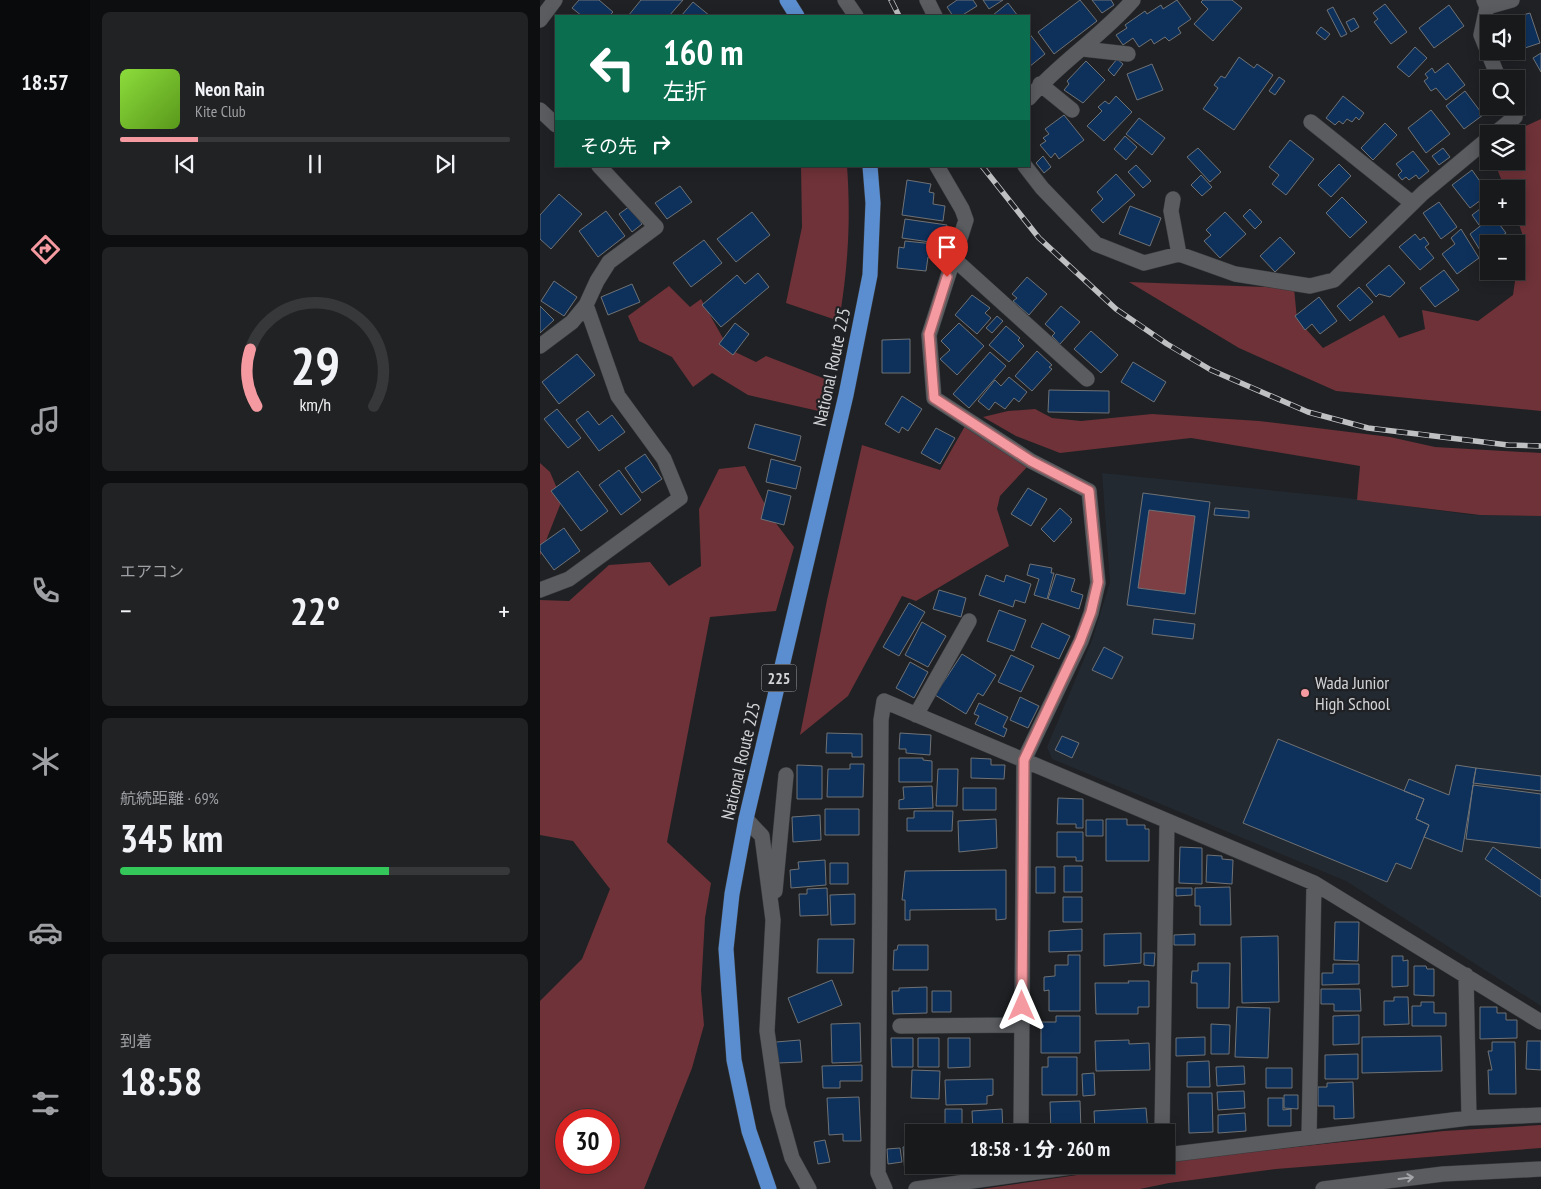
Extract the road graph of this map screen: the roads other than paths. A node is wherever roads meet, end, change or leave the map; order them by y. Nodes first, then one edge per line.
1 (555, 0) edge
2 (788, 0) edge
3 (845, 0) edge
4 (927, 0) edge
5 (1133, 0) edge
6 (1512, 0) edge
7 (1485, 4) edge
8 (796, 15) edge
9 (855, 15) edge
10 (934, 15) edge
11 (540, 20) edge
12 (1083, 49) junction
13 (1128, 54) dead end
14 (1495, 70) edge
15 (1040, 84) junction
16 (1030, 97) edge
17 (540, 110) edge
18 (1072, 110) dead end
19 (1514, 115) edge
20 (1311, 122) dead end
21 (555, 124) edge
22 (1505, 125) edge
23 (1480, 145) edge
24 (600, 167) edge
25 (873, 167) edge
26 (938, 167) edge
27 (1026, 167) edge
28 (1173, 199) dead end
29 (1412, 202) junction
30 (1179, 254) junction
31 (953, 258) junction
32 (586, 305) junction
33 (540, 346) edge
34 (1087, 379) dead end
35 (540, 590) edge
36 (969, 622) dead end
37 (916, 715) junction
38 (1024, 760) junction
39 (786, 775) dead end
40 (746, 819) junction
41 (1167, 821) junction
42 (1314, 883) junction
43 (773, 920) junction
44 (1466, 976) junction
45 (1541, 1022) edge
46 (1022, 1025) junction
47 (900, 1026) dead end
48 (1541, 1115) edge
49 (1469, 1118) junction
50 (1021, 1124) edge
51 (1162, 1124) edge
52 (1309, 1137) junction
53 (1175, 1154) edge
54 (1541, 1169) edge
55 (995, 1174) edge
56 (769, 1189) edge
57 (809, 1189) edge
58 (885, 1189) edge
59 (916, 1189) edge
60 (1323, 1189) edge

1 - 11 street
2 - 8 highway
3 - 9 street
4 - 10 street
5 - 12 street
6 - 7 street
7 - 14 street
12 - 13 street
12 - 15 street
15 - 16 street
15 - 18 street
17 - 21 street
19 - 22 street
20 - 29 street
23 - 29 street
24 - 32 street
25 - 40 highway, National Route 225 / 225
26 - 31 street
27 - 30 street
28 - 30 street
29 - 30 street
31 - 34 street
31 - 38 street
32 - 33 street
32 - 35 street
36 - 37 street
37 - 38 street
37 - 58 street
38 - 41 street
38 - 46 street
39 - 43 street
40 - 43 street
40 - 56 highway, National Route 225 / 225
41 - 42 street
41 - 51 street
42 - 44 street
42 - 52 street
43 - 57 street
44 - 45 street
44 - 49 street
46 - 47 street
46 - 50 street
48 - 49 street
49 - 52 street
52 - 53 street
60 -> 54 street
55 - 59 street

